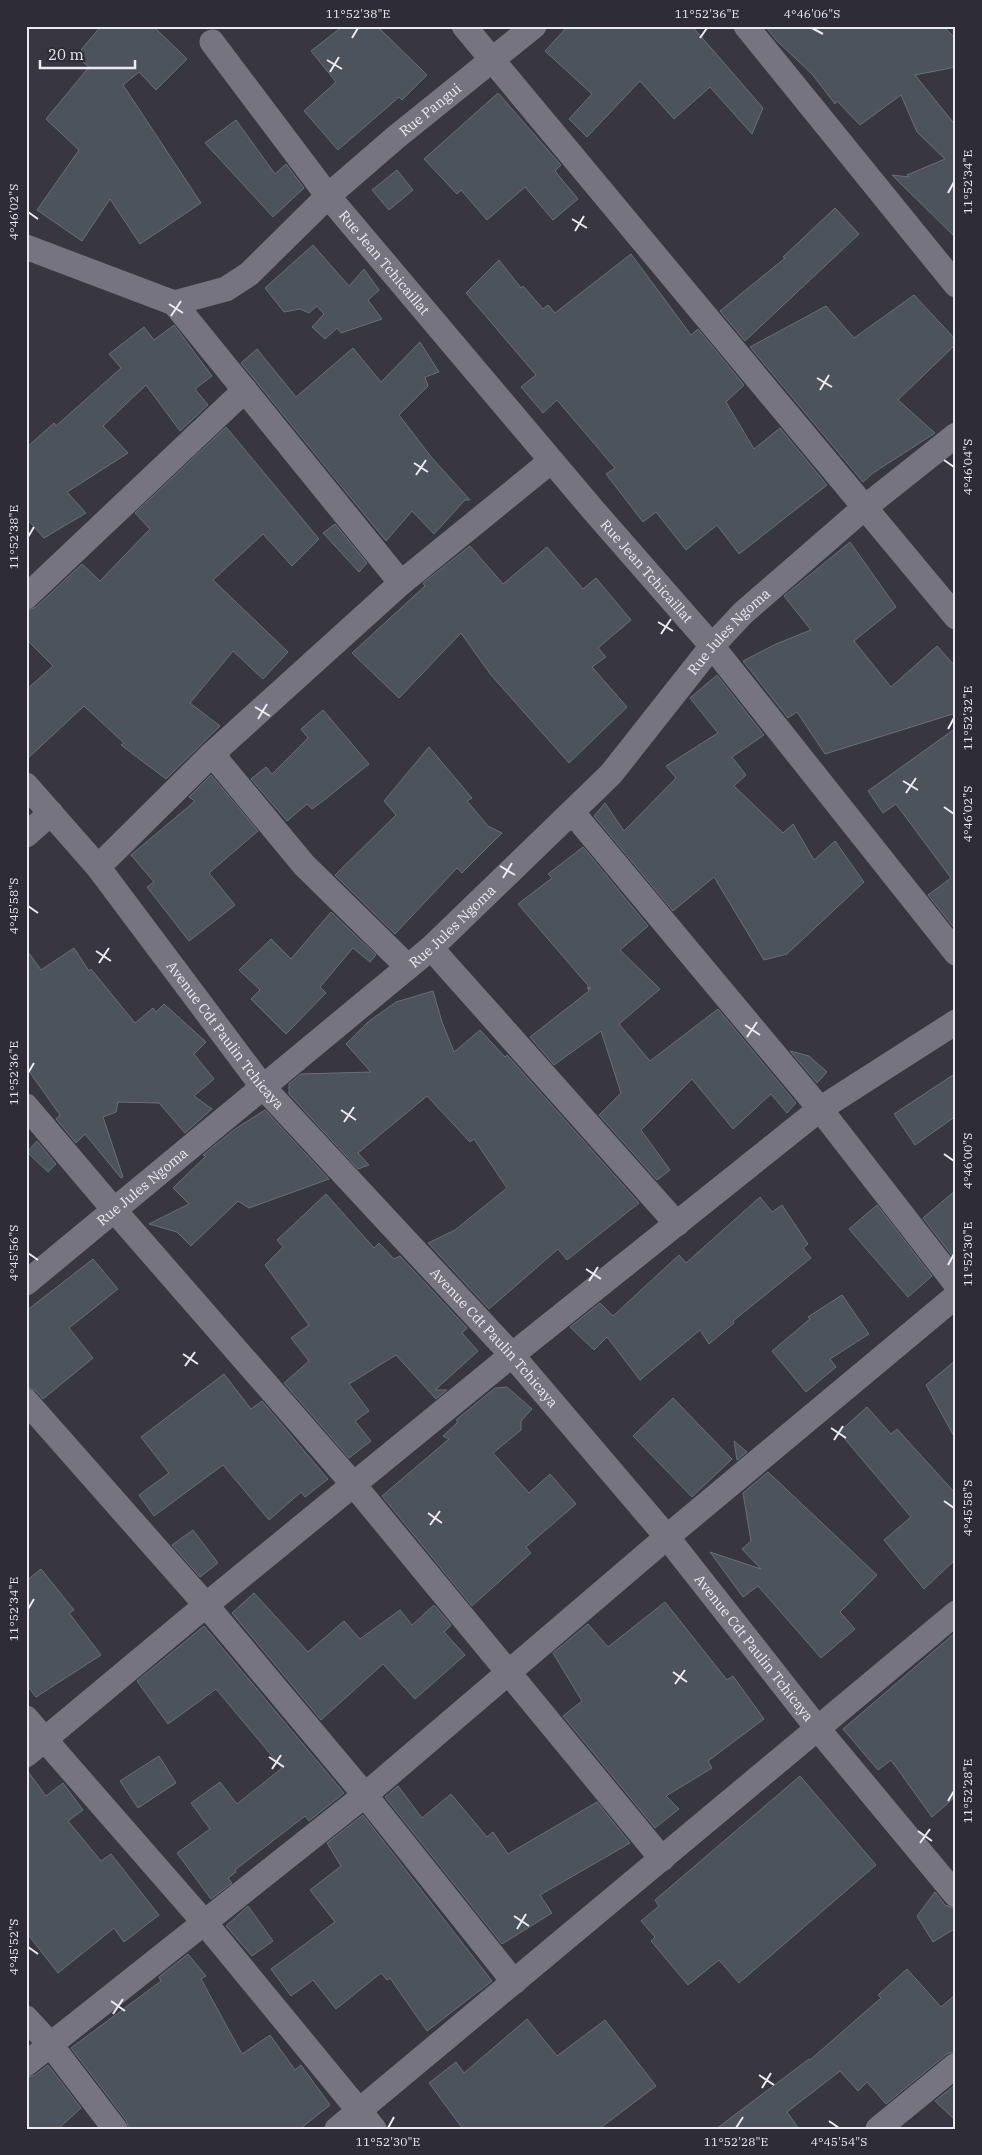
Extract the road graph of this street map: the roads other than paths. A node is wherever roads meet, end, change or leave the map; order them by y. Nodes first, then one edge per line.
1 (464, 26) edge
2 (534, 26) edge
3 (746, 26) edge
4 (212, 42) dead end
5 (494, 61) junction
6 (328, 196) junction
7 (26, 247) edge
8 (956, 285) edge
9 (174, 302) junction
10 (245, 390) junction
11 (956, 435) edge
12 (551, 461) junction
13 (864, 508) junction
14 (401, 583) junction
15 (26, 596) edge
16 (956, 617) edge
17 (712, 646) junction
18 (212, 754) junction
19 (26, 786) edge
20 (51, 813) junction
21 (573, 813) junction
22 (26, 834) edge
23 (98, 867) junction
24 (431, 948) junction
25 (956, 952) edge
26 (408, 967) junction
27 (956, 1022) edge
28 (262, 1086) junction
29 (26, 1106) edge
30 (820, 1109) junction
31 (115, 1211) junction
32 (677, 1224) junction
33 (26, 1283) edge
34 (956, 1284) edge
35 (956, 1296) edge
36 (512, 1355) junction
37 (26, 1401) edge
38 (354, 1485) junction
39 (667, 1538) junction
40 (206, 1605) junction
41 (956, 1613) edge
42 (510, 1673) junction
43 (26, 1718) edge
44 (818, 1729) junction
45 (35, 1747) edge
46 (365, 1795) junction
47 (662, 1859) junction
48 (956, 1895) edge
49 (204, 1922) junction
50 (514, 1982) junction
51 (26, 2018) edge
52 (50, 2044) junction
53 (26, 2064) edge
54 (956, 2065) edge
55 (366, 2120) edge
56 (115, 2129) edge
57 (336, 2129) edge
58 (878, 2129) edge

1 - 5 street
2 - 5 street, Rue Pangui
3 - 8 street
4 - 6 street, Rue Jean Tchicaillat
5 - 6 street, Rue Pangui
5 - 13 street
6 - 9 street, Rue Pangui
6 - 12 street, Rue Jean Tchicaillat
7 - 9 street
9 - 10 street
10 - 14 street
10 - 15 street
11 - 13 street, Rue Jules Ngoma
12 - 14 street
12 - 17 street, Rue Jean Tchicaillat
13 - 16 street
13 - 17 street, Rue Jules Ngoma
14 - 18 street
17 - 21 street, Rue Jules Ngoma
17 - 25 street, Rue Jean Tchicaillat
18 - 23 street
18 - 26 street
19 - 20 street, Avenue Cdt Paulin Tchicaya
20 - 22 street
20 - 23 street, Avenue Cdt Paulin Tchicaya
21 - 24 street, Rue Jules Ngoma
21 - 30 street
23 - 28 street, Avenue Cdt Paulin Tchicaya
24 - 26 street, Rue Jules Ngoma
24 - 32 street
26 - 28 street, Rue Jules Ngoma
27 - 30 street
28 - 31 street, Rue Jules Ngoma
28 - 36 street, Avenue Cdt Paulin Tchicaya
29 - 31 street
30 - 32 street
30 - 34 street
31 - 33 street, Rue Jules Ngoma
31 - 38 street
32 - 36 street
35 - 39 street
36 - 38 street
36 - 39 street, Avenue Cdt Paulin Tchicaya
37 - 40 street
38 - 40 street
38 - 42 street
39 - 42 street
39 - 44 street, Avenue Cdt Paulin Tchicaya
40 - 45 street
40 - 46 street
41 - 44 street
42 - 46 street
42 - 47 street
43 - 45 street
44 - 47 street
44 - 48 street, Avenue Cdt Paulin Tchicaya
45 - 49 street
46 - 49 street
46 - 50 street
47 - 50 street
49 - 52 street
49 - 55 street
50 - 55 street
51 - 52 street
52 - 53 street
52 - 56 street
54 - 58 street
55 - 57 street

